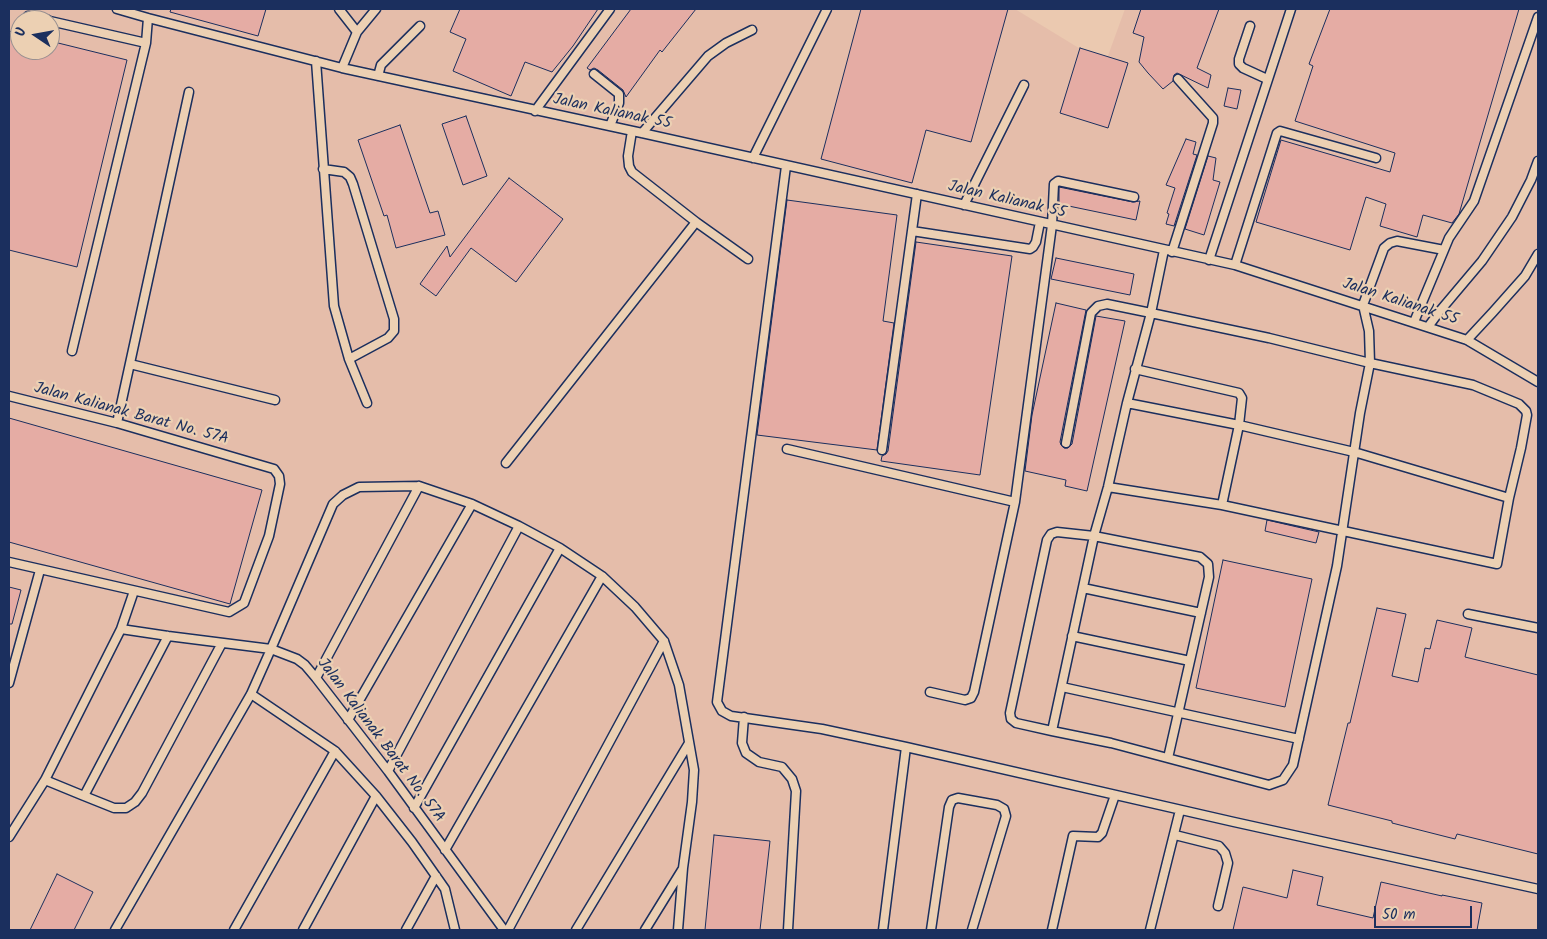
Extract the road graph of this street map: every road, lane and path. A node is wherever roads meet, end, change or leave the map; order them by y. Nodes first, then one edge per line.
1 (117, 9) edge
2 (339, 9) edge
3 (376, 9) edge
4 (610, 9) edge
5 (826, 9) edge
6 (1291, 9) edge
7 (1538, 17) edge
8 (148, 18) junction
9 (60, 23) edge
10 (420, 26) dead end
11 (1250, 26) dead end
12 (752, 30) dead end
13 (357, 32) junction
14 (146, 43) junction
15 (316, 61) junction
16 (342, 68) junction
17 (594, 74) dead end
18 (378, 76) junction
19 (1267, 79) junction
20 (1178, 80) dead end
21 (1024, 85) dead end
22 (189, 92) dead end
23 (536, 111) junction
24 (610, 126) junction
25 (632, 131) junction
26 (642, 133) junction
27 (753, 158) junction
28 (1376, 158) dead end
29 (1538, 160) edge
30 (786, 166) junction
31 (323, 169) junction
32 (916, 194) junction
33 (1134, 197) dead end
34 (964, 205) junction
35 (696, 222) junction
36 (1040, 222) junction
37 (1052, 225) junction
38 (912, 231) junction
39 (1444, 250) junction
40 (1168, 251) junction
41 (1538, 254) edge
42 (748, 259) dead end
43 (1210, 260) junction
44 (1235, 265) junction
45 (1363, 305) junction
46 (1151, 312) junction
47 (1414, 322) junction
48 (1428, 327) junction
49 (1467, 340) junction
50 (72, 352) dead end
51 (349, 359) junction
52 (1370, 363) junction
53 (130, 364) junction
54 (1136, 369) junction
55 (1538, 382) edge
56 (9, 396) edge
57 (275, 400) dead end
58 (368, 403) dead end
59 (1127, 403) junction
60 (117, 423) junction
61 (1240, 425) junction
62 (1066, 443) dead end
63 (787, 449) dead end
64 (882, 450) dead end
65 (1354, 452) junction
66 (506, 464) dead end
67 (419, 486) junction
68 (1108, 487) junction
69 (1509, 498) junction
70 (1015, 502) junction
71 (472, 504) junction
72 (1222, 505) junction
73 (519, 526) junction
74 (1342, 531) junction
75 (1094, 536) junction
76 (560, 548) junction
77 (9, 562) edge
78 (40, 570) junction
79 (602, 576) junction
80 (1083, 588) junction
81 (134, 591) junction
82 (1200, 613) junction
83 (1468, 614) dead end
84 (1538, 628) edge
85 (121, 629) junction
86 (168, 636) junction
87 (1072, 636) junction
88 (664, 641) junction
89 (222, 643) junction
90 (270, 649) junction
91 (1190, 661) junction
92 (316, 678) junction
93 (9, 683) edge
94 (1062, 687) junction
95 (930, 692) dead end
96 (251, 694) junction
97 (1179, 711) junction
98 (744, 717) junction
99 (348, 720) junction
100 (1052, 731) junction
101 (1299, 739) junction
102 (689, 743) junction
103 (906, 747) junction
104 (335, 751) junction
105 (1168, 758) junction
106 (388, 771) junction
107 (45, 780) junction
108 (1115, 795) junction
109 (84, 796) junction
110 (376, 796) junction
111 (414, 808) junction
112 (1180, 810) junction
113 (9, 836) edge
114 (1174, 836) junction
115 (445, 850) junction
116 (683, 868) junction
117 (436, 876) junction
118 (1538, 889) edge
119 (1218, 906) dead end
120 (115, 930) edge
121 (234, 930) edge
122 (303, 930) edge
123 (406, 930) edge
124 (455, 930) edge
125 (504, 930) edge
126 (508, 930) edge
127 (576, 930) edge
128 (645, 930) edge
129 (678, 930) edge
130 (788, 930) edge
131 (883, 930) edge
132 (932, 930) edge
133 (972, 930) edge
134 (1052, 930) edge
135 (1150, 930) edge

1 - 8 lane, Jalan Kalianak 55
2 - 13 lane
3 - 13 lane
4 - 23 lane, Jalan Kalianak 55
5 - 27 lane
6 - 19 lane
7 - 39 lane
8 - 14 lane
8 - 15 lane, Jalan Kalianak 55
9 - 14 lane
10 - 18 lane
11 - 19 lane
12 - 26 lane
13 - 16 lane
14 - 50 lane
15 - 16 lane, Jalan Kalianak 55
15 - 31 lane
16 - 18 lane, Jalan Kalianak 55
17 - 24 lane
18 - 23 lane, Jalan Kalianak 55
19 - 43 lane
20 - 40 lane
21 - 34 lane
22 - 53 lane
23 - 24 lane, Jalan Kalianak 55
24 - 25 lane, Jalan Kalianak 55
25 - 26 lane, Jalan Kalianak 55
25 - 35 lane
26 - 27 lane, Jalan Kalianak 55
27 - 30 lane, Jalan Kalianak 55
28 - 44 lane
29 - 48 lane
30 - 32 lane, Jalan Kalianak 55
30 - 98 lane
31 - 51 lane
31 - 51 lane
32 - 34 lane, Jalan Kalianak 55
32 - 38 lane
33 - 37 lane
34 - 36 lane, Jalan Kalianak 55
35 - 42 lane
35 - 66 lane
36 - 37 lane, Jalan Kalianak 55
36 - 38 lane
37 - 40 lane, Jalan Kalianak 55
37 - 70 lane
38 - 64 lane
39 - 45 lane
39 - 47 lane
40 - 43 lane, Jalan Kalianak 55
40 - 46 lane
41 - 49 lane, Jalan Kalianak 55
43 - 44 lane, Jalan Kalianak 55
44 - 45 lane, Jalan Kalianak 55
45 - 47 lane, Jalan Kalianak 55
45 - 52 lane
46 - 52 lane
46 - 54 lane
46 - 62 lane
47 - 48 lane, Jalan Kalianak 55
48 - 49 lane, Jalan Kalianak 55
49 - 55 lane, Jalan Kalianak 55
51 - 58 lane
52 - 65 lane
52 - 69 lane
53 - 57 lane
53 - 60 lane
54 - 59 lane
54 - 61 lane
56 - 60 lane, Jalan Kalianak Barat No. 57A
59 - 61 lane
59 - 68 lane
60 - 81 lane, Jalan Kalianak Barat No. 57A
61 - 65 lane
61 - 72 lane
63 - 70 lane
65 - 69 lane
65 - 74 lane
67 - 71 lane
67 - 90 lane
67 - 92 lane
68 - 72 lane
68 - 75 lane
69 - 74 lane
70 - 95 lane
71 - 73 lane
71 - 99 lane
72 - 74 lane
73 - 76 lane
73 - 106 lane
74 - 101 lane
75 - 80 lane
75 - 82 lane
75 - 100 lane
76 - 79 lane
76 - 111 lane
77 - 78 lane
78 - 81 lane
78 - 93 lane
79 - 88 lane
79 - 115 lane
80 - 82 lane
80 - 87 lane
81 - 85 lane
82 - 91 lane
83 - 84 lane
85 - 86 lane, Jalan Kalianak Barat No. 57A
85 - 107 lane
86 - 89 lane, Jalan Kalianak Barat No. 57A
86 - 109 lane
87 - 91 lane
87 - 94 lane
88 - 102 lane
88 - 126 lane
89 - 90 lane, Jalan Kalianak Barat No. 57A
89 - 109 lane
90 - 92 lane, Jalan Kalianak Barat No. 57A
90 - 96 lane
91 - 97 lane
92 - 99 lane, Jalan Kalianak Barat No. 57A
94 - 97 lane
94 - 100 lane
96 - 104 lane
96 - 120 lane
97 - 101 lane
97 - 105 lane
98 - 103 lane
98 - 130 lane
99 - 106 lane, Jalan Kalianak Barat No. 57A
100 - 105 lane
101 - 105 lane
102 - 116 lane
102 - 127 lane
103 - 108 lane
103 - 131 lane
104 - 110 lane
104 - 121 lane
106 - 111 lane, Jalan Kalianak Barat No. 57A
107 - 109 lane
107 - 113 lane
108 - 112 lane
108 - 134 lane
110 - 117 lane
110 - 122 lane
111 - 115 lane, Jalan Kalianak Barat No. 57A
112 - 114 lane
112 - 118 lane
114 - 119 lane
114 - 135 lane
115 - 125 lane, Jalan Kalianak Barat No. 57A
116 - 128 lane
116 - 129 lane
117 - 123 lane
117 - 124 lane
132 - 133 lane

